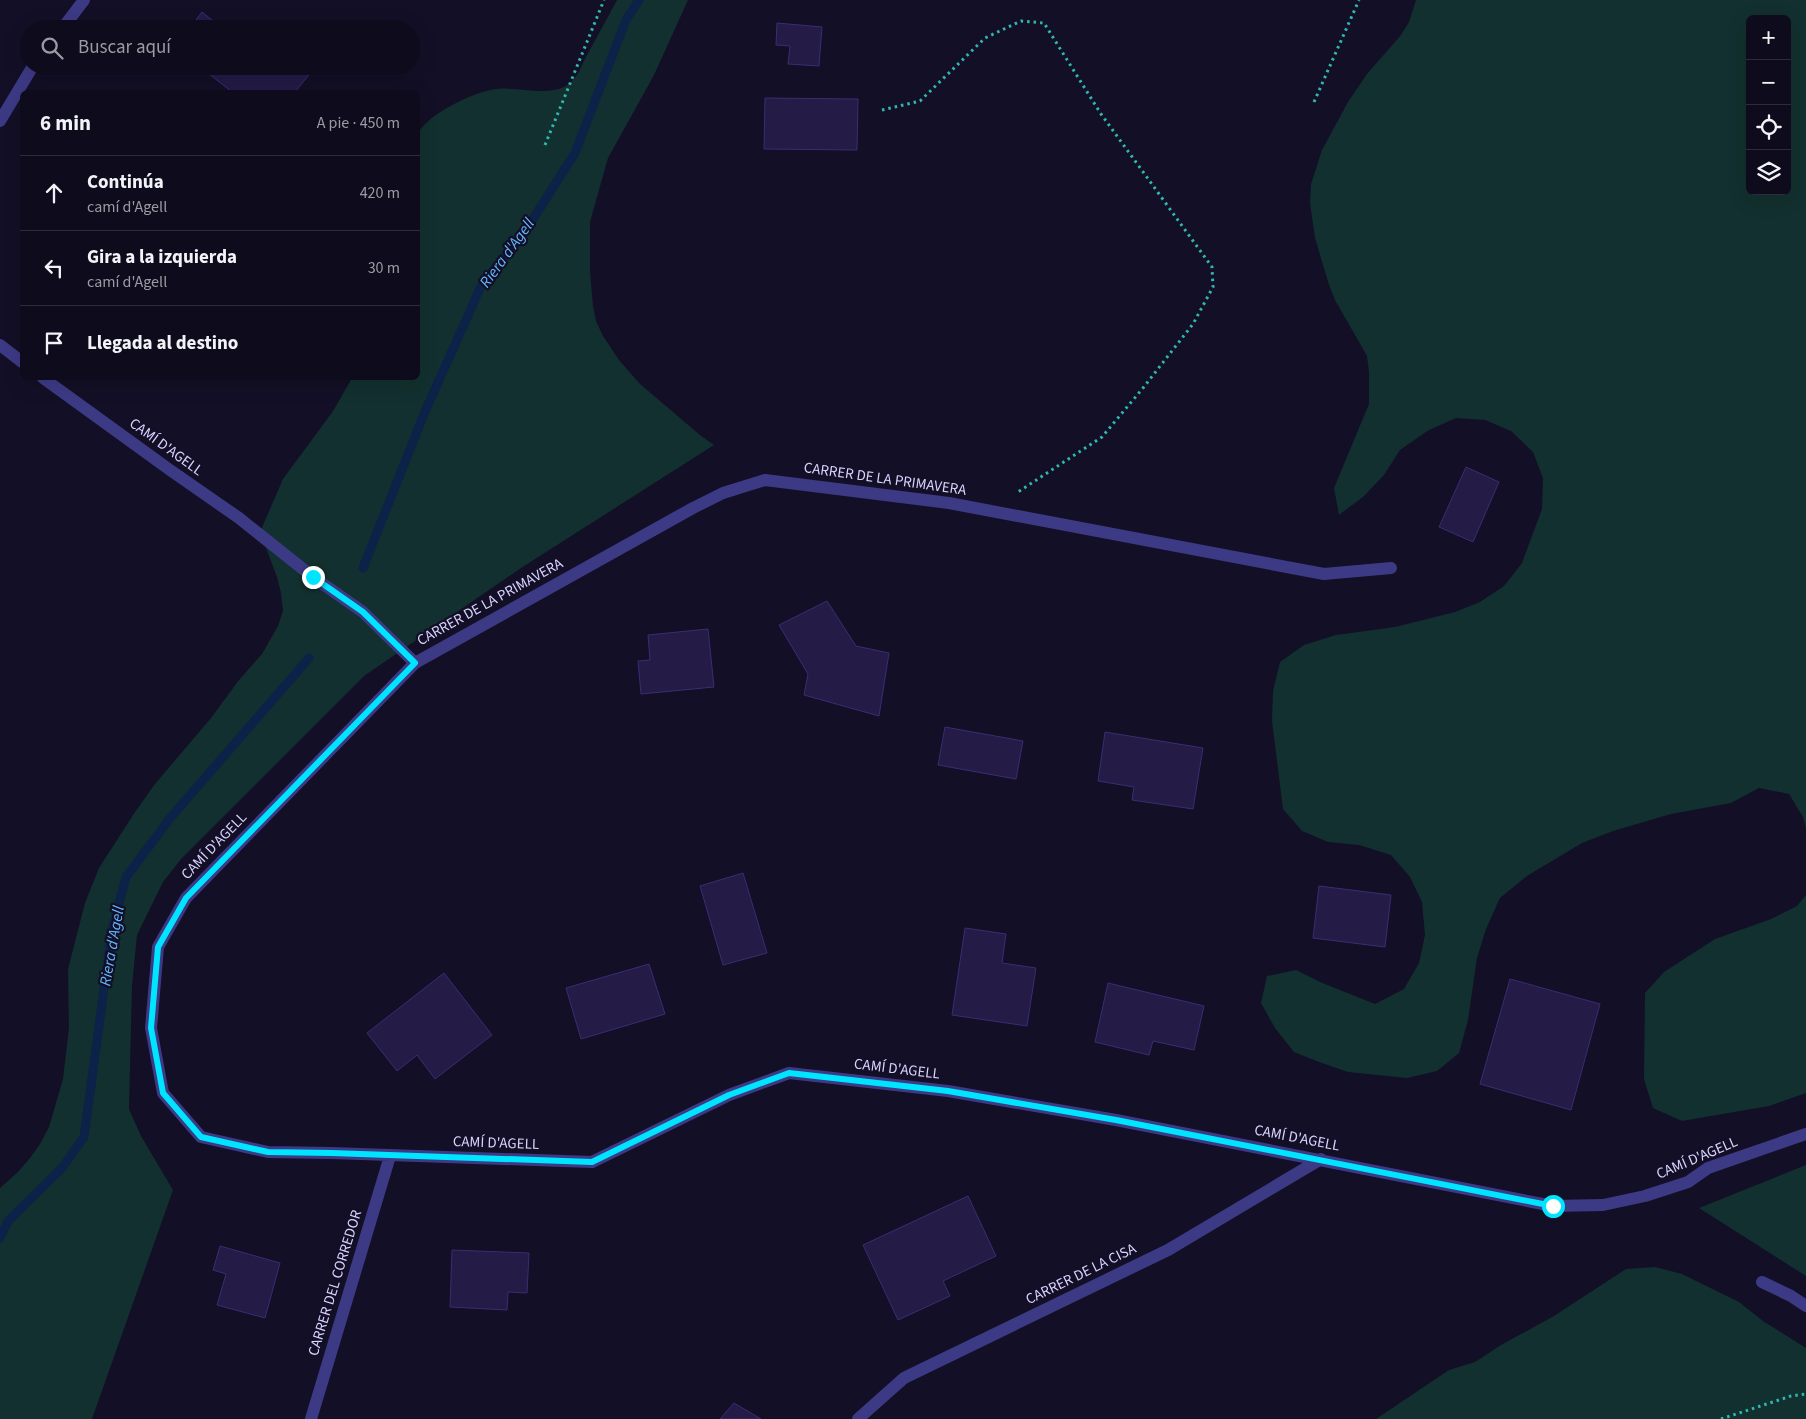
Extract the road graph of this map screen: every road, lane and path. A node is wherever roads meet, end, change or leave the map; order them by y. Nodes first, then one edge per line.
1 (84, 0) edge
2 (604, 0) edge
3 (1359, 0) edge
4 (69, 20) edge
5 (28, 75) edge
6 (1314, 102) dead end
7 (882, 110) dead end
8 (0, 121) edge
9 (545, 145) dead end
10 (0, 345) edge
11 (20, 360) edge
12 (46, 380) edge
13 (991, 510) junction
14 (1391, 568) dead end
15 (415, 663) junction
16 (1806, 1134) edge
17 (390, 1156) junction
18 (1322, 1160) junction
19 (1762, 1282) dead end
20 (1806, 1306) edge
21 (1806, 1394) edge
22 (311, 1419) edge
23 (858, 1419) edge
24 (1722, 1419) edge

1 - 4 street
2 - 9 path
3 - 6 path
5 - 8 street
7 - 13 path
10 - 11 street
12 - 15 street, CAMÍ D'AGELL
13 - 14 street, CARRER DE LA PRIMAVERA
13 - 15 street, CARRER DE LA PRIMAVERA
15 - 17 street, CAMÍ D'AGELL
16 - 18 street, CAMÍ D'AGELL
17 - 18 street, CAMÍ D'AGELL
17 - 22 street, CARRER DEL CORREDOR
18 - 23 street, CARRER DE LA CISA
19 - 20 street
21 - 24 path

